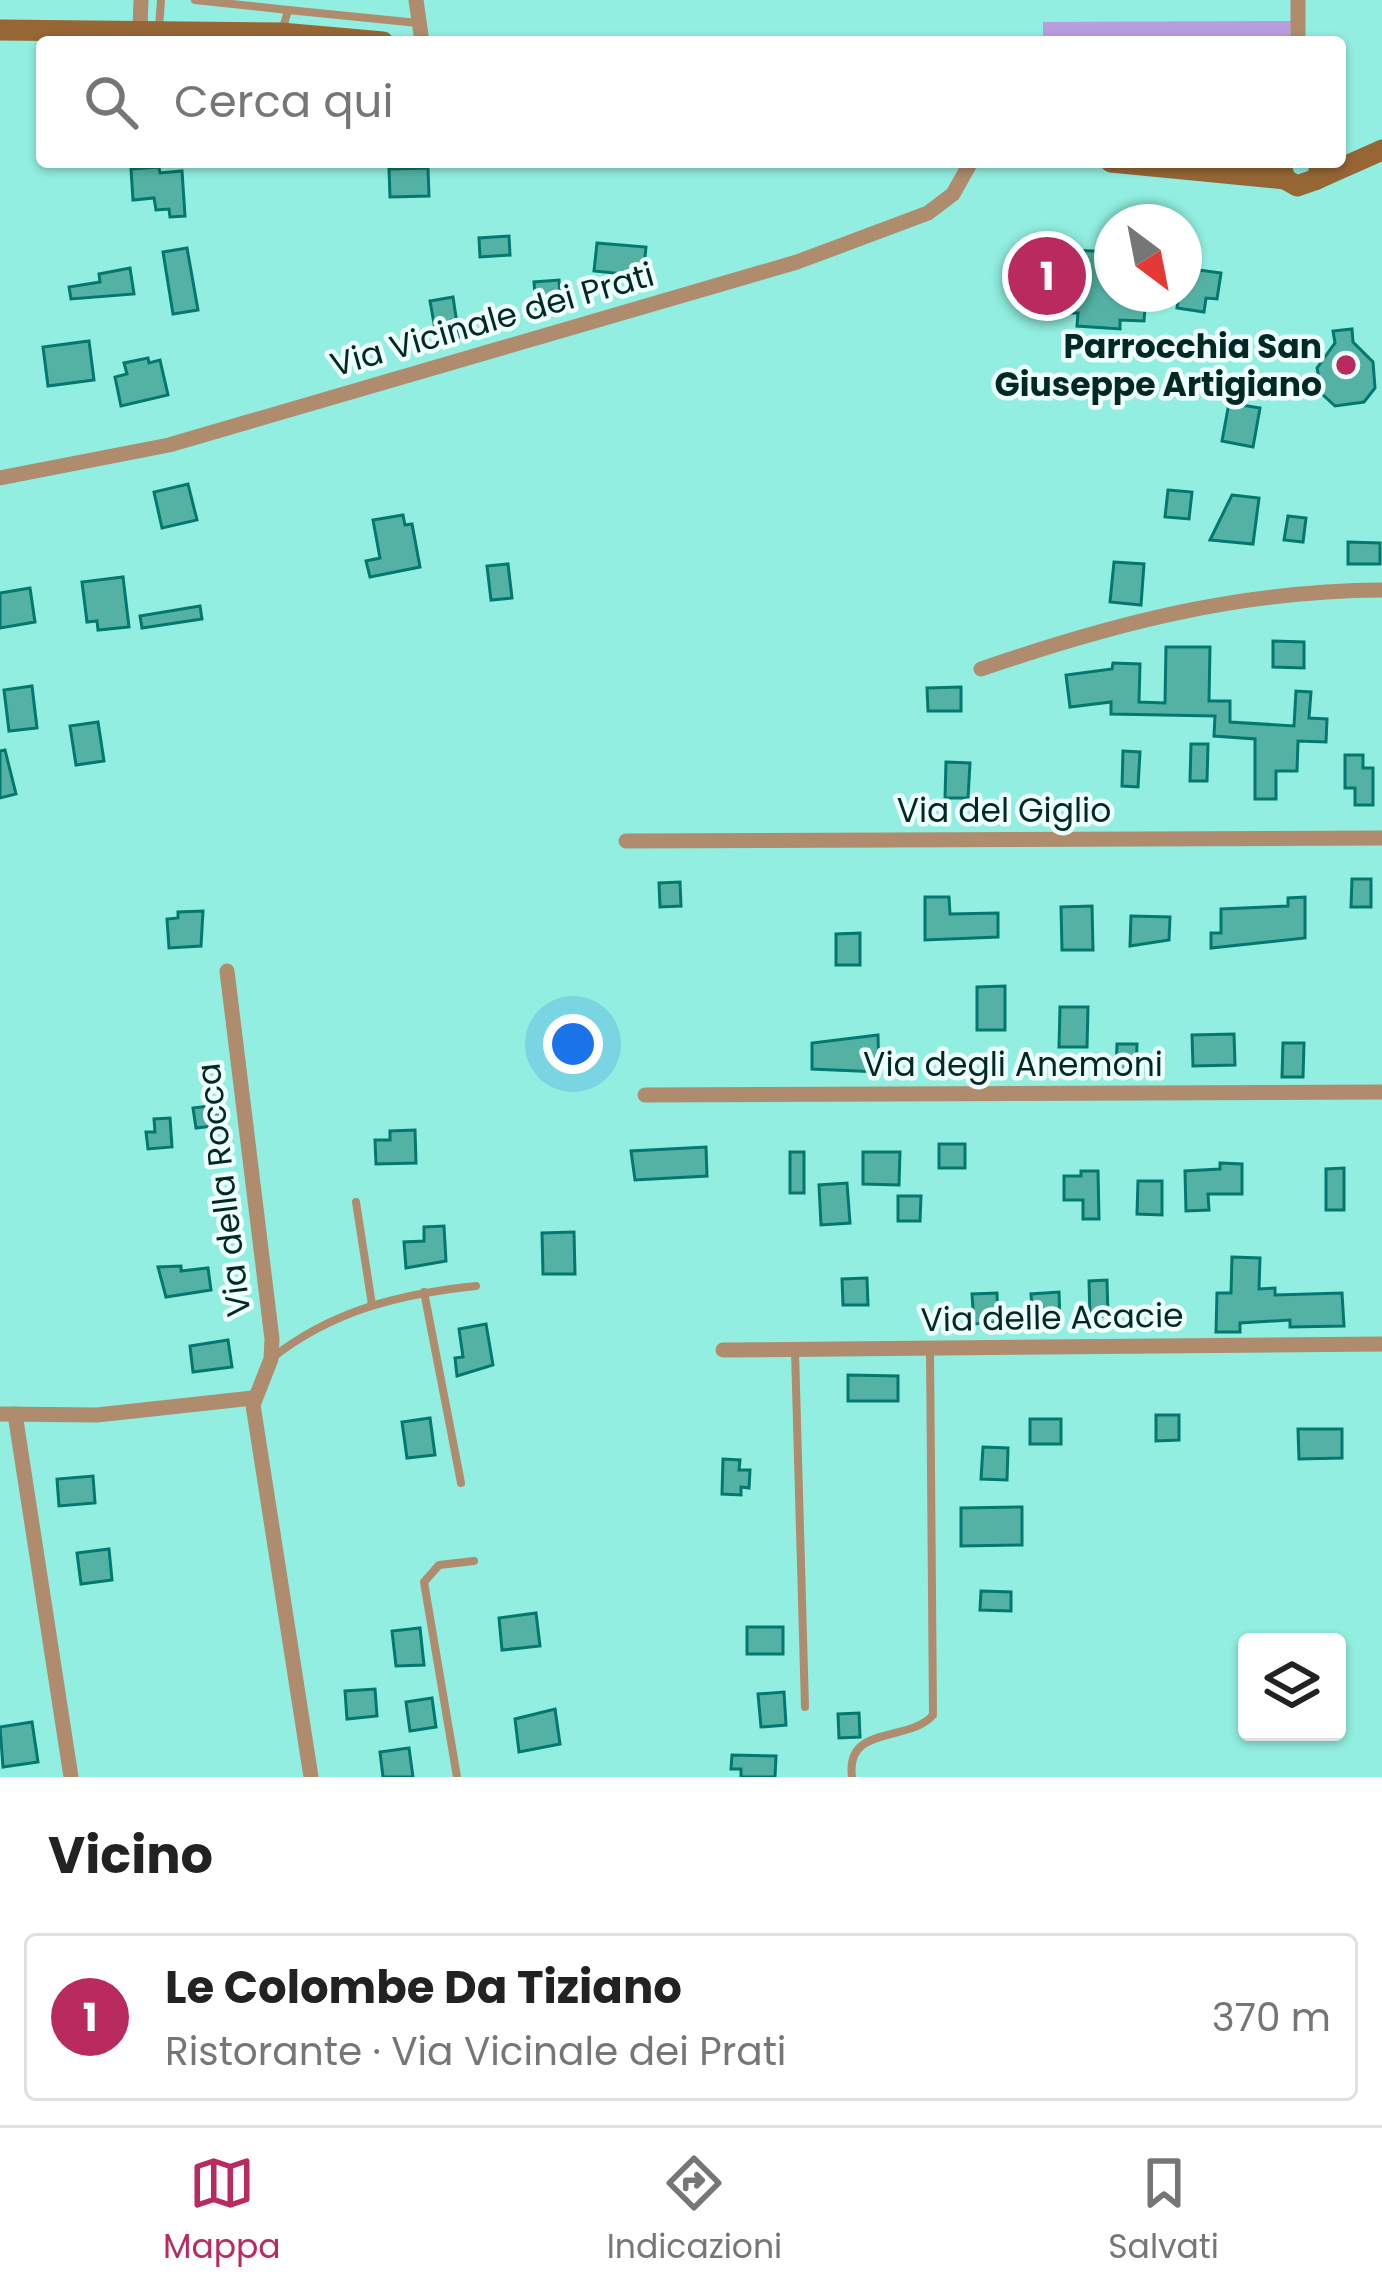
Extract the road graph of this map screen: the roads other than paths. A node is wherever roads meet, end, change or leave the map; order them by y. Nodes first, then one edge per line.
1 (141, 0) edge
2 (161, 0) edge
3 (195, 0) edge
4 (416, 0) edge
5 (1298, 0) edge
6 (288, 10) junction
7 (419, 23) junction
8 (0, 30) edge
9 (149, 30) junction
10 (281, 34) junction
11 (306, 36) edge
12 (421, 36) edge
13 (1298, 36) edge
14 (1382, 149) edge
15 (1346, 150) edge
16 (1346, 162) edge
17 (968, 168) edge
18 (1190, 168) edge
19 (1278, 168) edge
20 (1319, 171) edge
21 (0, 478) edge
22 (1382, 590) edge
23 (981, 669) dead end
24 (1382, 838) edge
25 (626, 841) dead end
26 (226, 971) dead end
27 (1382, 1092) edge
28 (645, 1095) dead end
29 (356, 1202) dead end
30 (476, 1286) dead end
31 (424, 1292) junction
32 (372, 1305) junction
33 (1382, 1344) edge
34 (930, 1348) junction
35 (723, 1350) dead end
36 (795, 1350) junction
37 (271, 1359) junction
38 (253, 1398) junction
39 (7, 1414) edge
40 (460, 1483) dead end
41 (474, 1561) dead end
42 (806, 1707) dead end
43 (70, 1777) edge
44 (311, 1777) edge
45 (457, 1777) edge
46 (852, 1777) edge

1 - 9 street
2 - 9 lane
3 - 6 lane
4 - 7 street
5 - 13 street
6 - 7 lane
6 - 10 lane
7 - 12 street
8 - 9 main road
9 - 10 main road
10 - 11 main road
14 - 15 main road
14 - 16 main road
17 - 21 street, Via Vicinale dei Prati
18 - 19 main road
19 - 20 main road
22 - 23 street
24 - 25 street, Via del Giglio
26 - 37 street, Via della Rocca
27 - 28 street, Via degli Anemoni
29 - 32 lane
30 - 31 lane
31 - 32 lane
31 - 40 lane
32 - 37 lane
33 - 34 street, Via delle Acacie
34 - 36 street, Via delle Acacie
34 - 46 lane
35 - 36 street, Via delle Acacie
36 - 42 lane
37 - 38 street, Via della Rocca
38 - 39 street
38 - 44 street
39 - 43 street
41 - 45 lane

